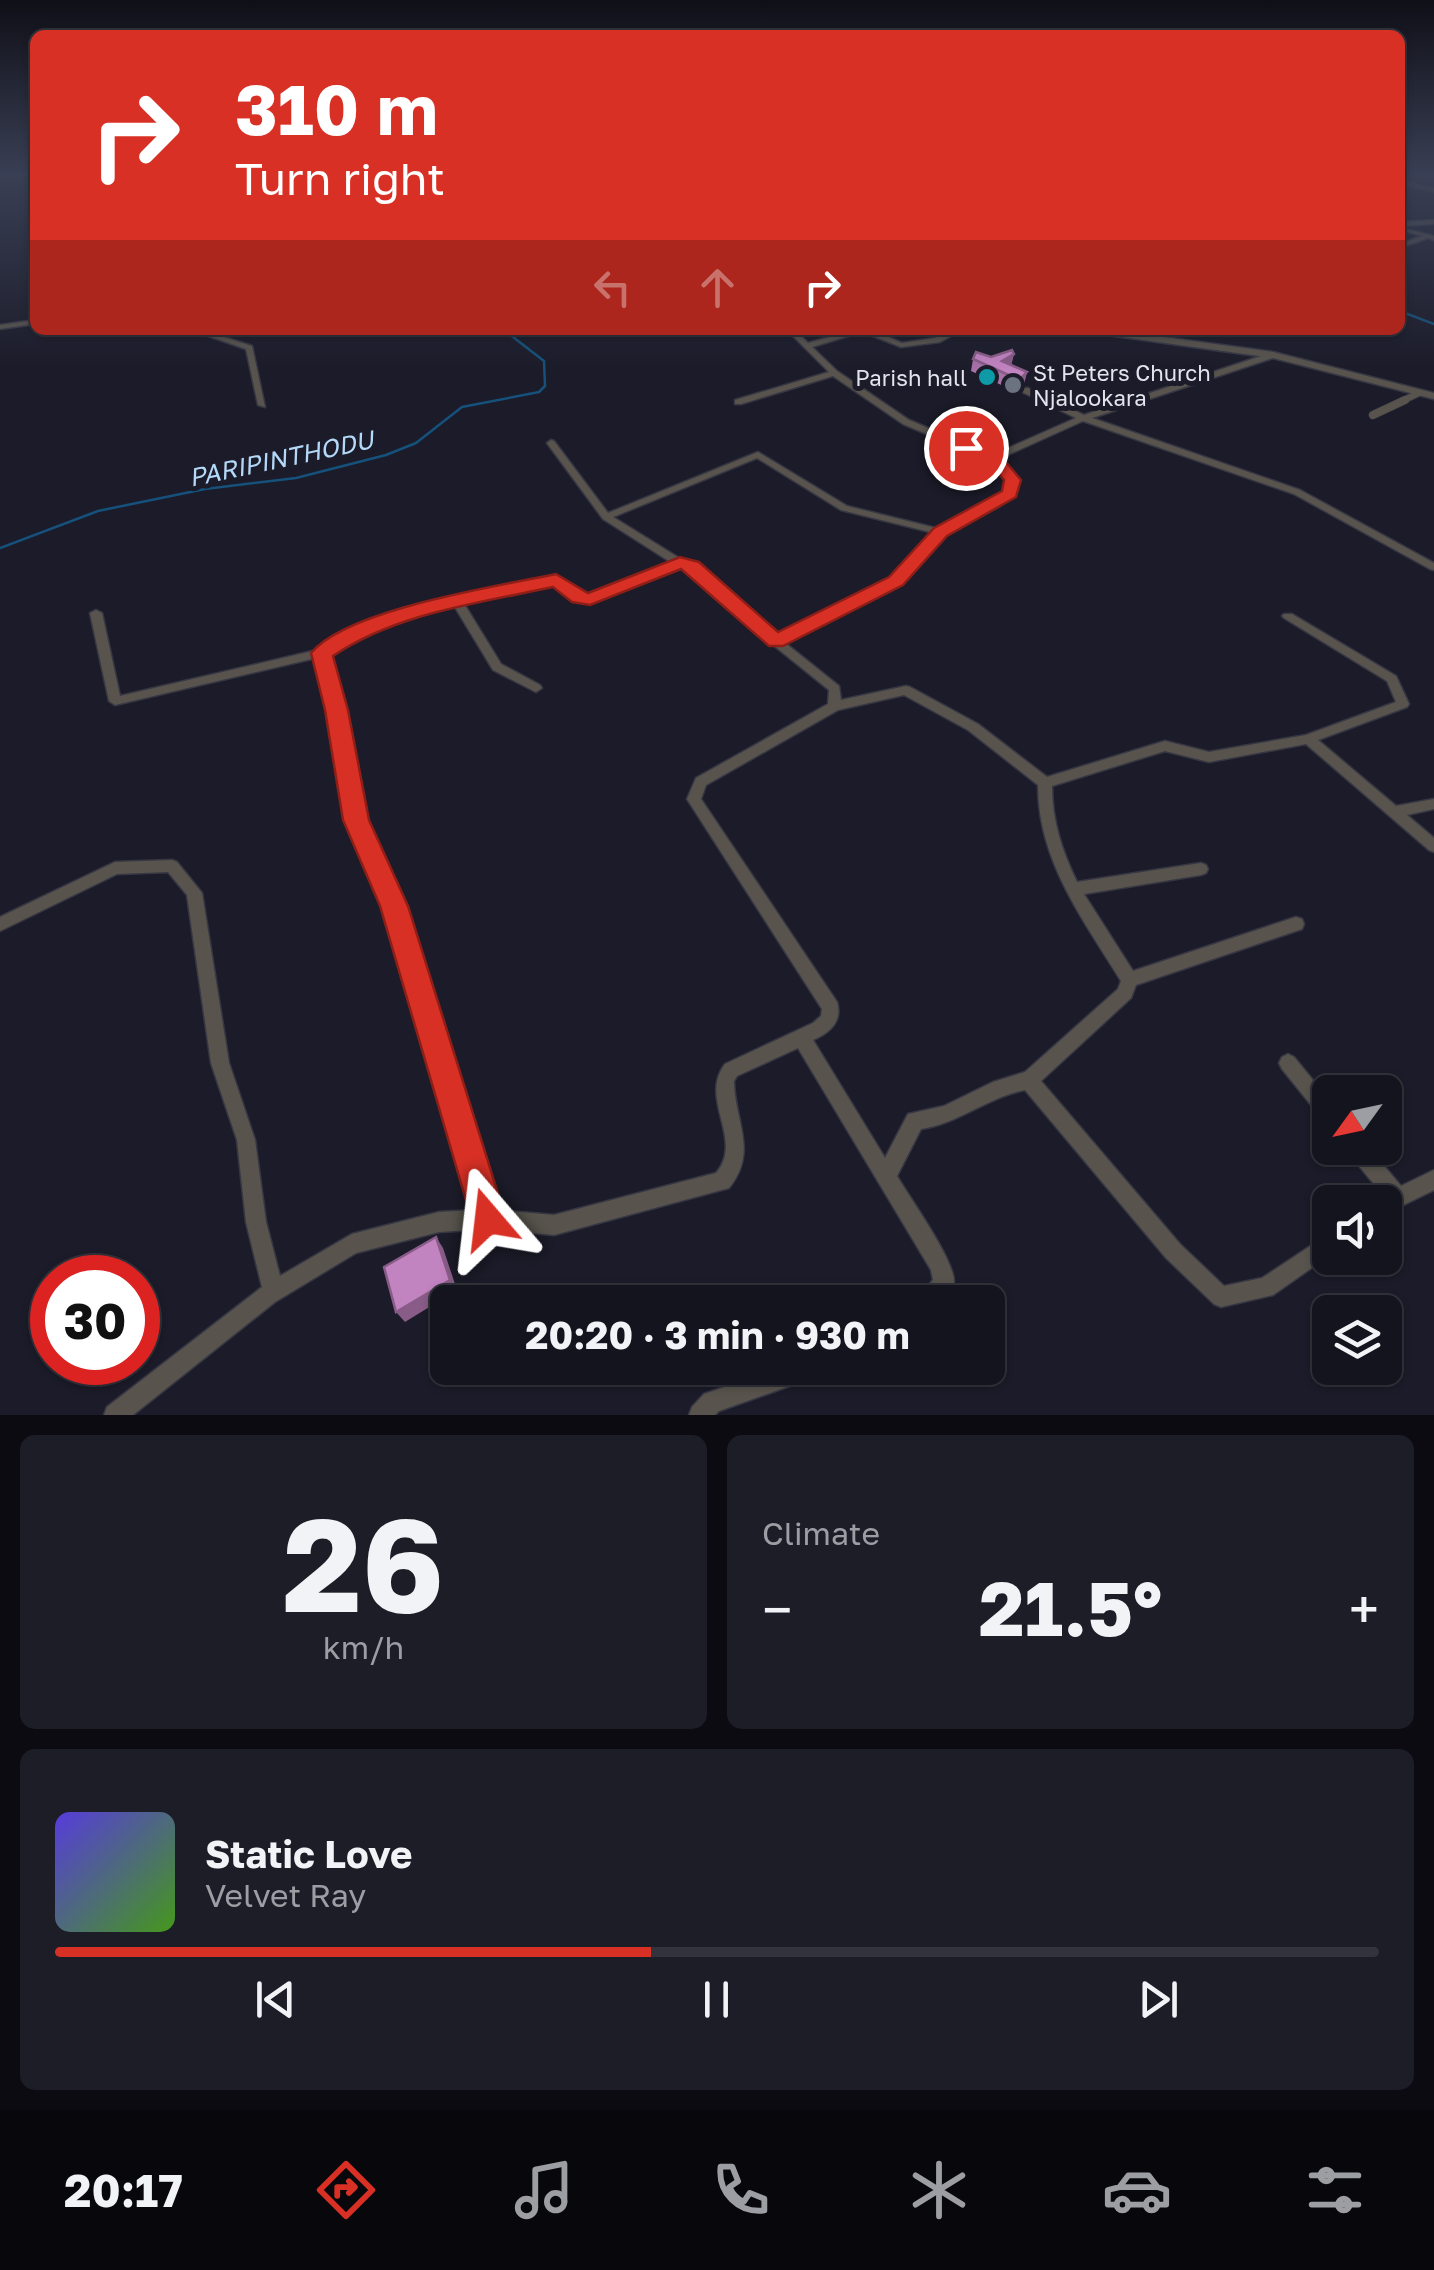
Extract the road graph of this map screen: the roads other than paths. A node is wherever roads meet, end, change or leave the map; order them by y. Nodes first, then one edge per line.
1 (30, 323) edge
2 (0, 327) edge
3 (215, 335) edge
4 (797, 335) edge
5 (844, 335) edge
6 (877, 335) edge
7 (948, 335) edge
8 (1129, 335) edge
9 (809, 345) junction
10 (1274, 355) junction
11 (834, 372) junction
12 (1025, 390) dead end
13 (1419, 392) junction
14 (1434, 396) edge
15 (738, 402) dead end
16 (262, 404) dead end
17 (1373, 415) dead end
18 (1083, 418) junction
19 (551, 442) dead end
20 (996, 460) junction
21 (606, 517) junction
22 (940, 532) junction
23 (680, 563) junction
24 (1434, 567) edge
25 (457, 601) junction
26 (96, 613) dead end
27 (1288, 616) dead end
28 (776, 641) junction
29 (321, 653) junction
30 (536, 688) dead end
31 (834, 706) junction
32 (1308, 739) junction
33 (1045, 783) junction
34 (1434, 804) edge
35 (1397, 811) junction
36 (1434, 846) edge
37 (1201, 869) dead end
38 (1075, 889) junction
39 (0, 924) edge
40 (1296, 924) dead end
41 (1128, 980) junction
42 (802, 1037) junction
43 (1288, 1064) dead end
44 (1029, 1080) junction
45 (1312, 1093) edge
46 (886, 1177) junction
47 (1434, 1180) edge
48 (1402, 1195) edge
49 (488, 1219) junction
50 (1312, 1256) edge
51 (942, 1285) edge
52 (274, 1292) junction
53 (761, 1385) edge
54 (115, 1415) edge
55 (700, 1415) edge

1 - 2 street
3 - 16 street
4 - 9 street
5 - 9 street
6 - 7 street
8 - 10 street
9 - 11 street
10 - 13 street
10 - 18 street
11 - 15 street
11 - 20 street
12 - 18 street
13 - 14 street
13 - 17 street
18 - 20 street
18 - 24 street
19 - 21 street
20 - 22 street
21 - 22 street
21 - 23 street
22 - 28 street
23 - 25 street
23 - 28 street
25 - 29 street
25 - 30 street
26 - 29 street
27 - 32 street
28 - 31 street
29 - 49 street
31 - 33 street
31 - 42 street
32 - 33 street
32 - 35 street
33 - 38 street
34 - 35 street
35 - 36 street
37 - 38 street
38 - 41 street
39 - 52 street
40 - 41 street
41 - 44 street
42 - 46 street
42 - 49 street
43 - 45 street
44 - 46 street
44 - 50 street
46 - 51 street
47 - 48 street
49 - 52 street
52 - 54 street
53 - 55 street

